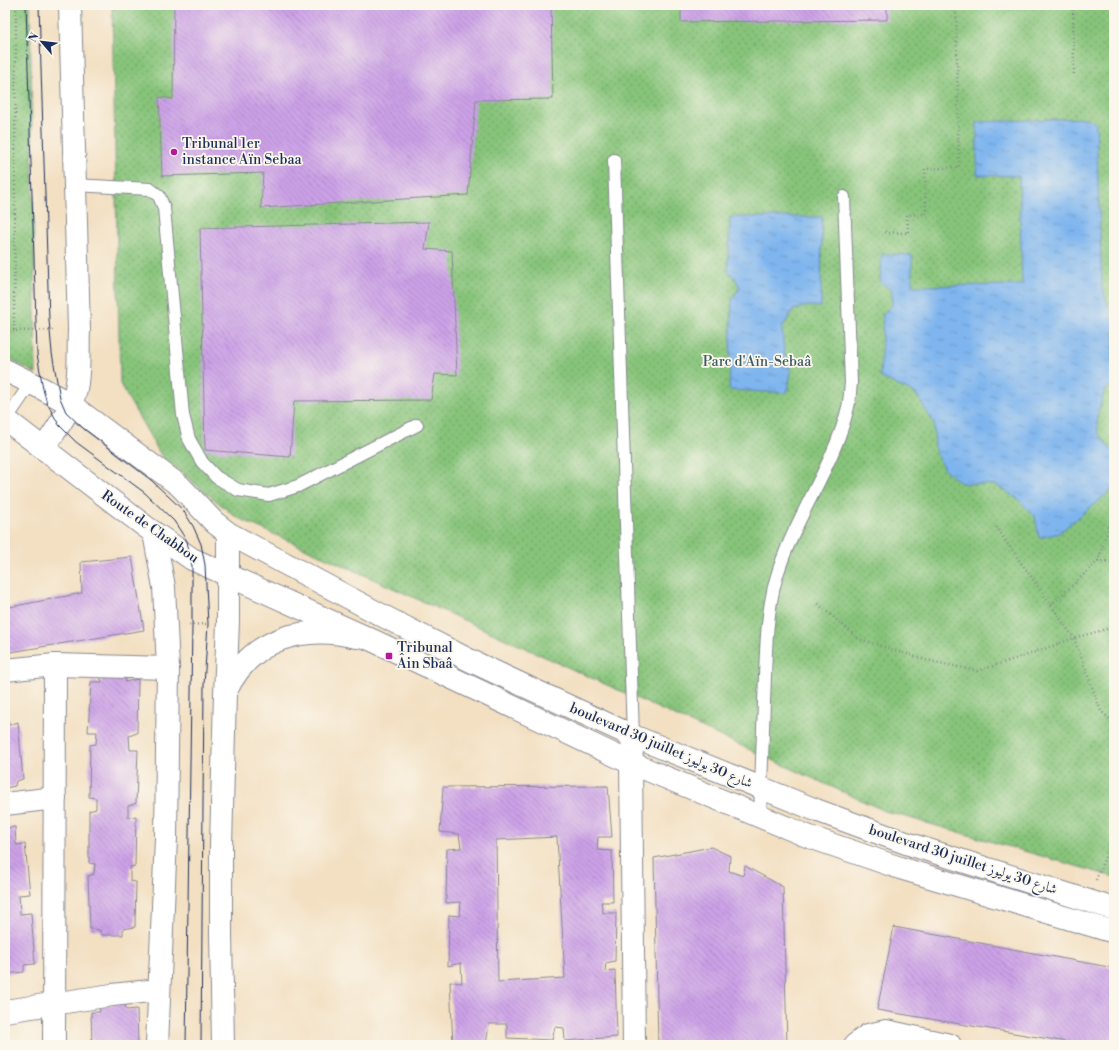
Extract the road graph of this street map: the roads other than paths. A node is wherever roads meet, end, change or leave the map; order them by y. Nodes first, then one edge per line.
1 (70, 5) edge
2 (614, 160) dead end
3 (74, 185) junction
4 (844, 197) dead end
5 (5, 370) edge
6 (31, 383) junction
7 (70, 404) junction
8 (5, 420) edge
9 (417, 425) dead end
10 (44, 449) junction
11 (154, 533) junction
12 (228, 534) junction
13 (229, 576) junction
14 (374, 642) junction
15 (55, 665) junction
16 (168, 668) junction
17 (5, 670) edge
18 (225, 694) junction
19 (633, 736) junction
20 (631, 763) junction
21 (761, 789) junction
22 (55, 798) junction
23 (5, 804) edge
24 (760, 817) junction
25 (1114, 909) edge
26 (1114, 932) edge
27 (159, 990) junction
28 (54, 1004) junction
29 (5, 1011) edge
30 (54, 1045) edge
31 (157, 1045) edge
32 (223, 1045) edge
33 (634, 1045) edge
34 (856, 1045) edge
35 (950, 1045) edge

1 - 3 street
2 - 19 lane
3 - 7 street
3 - 9 lane
4 - 21 lane
5 - 6 street
6 - 7 street
6 - 8 lane
7 - 10 street
7 - 12 street
8 - 10 street, Route de Chabbou
10 - 11 street, Route de Chabbou
11 - 13 street, Route de Chabbou
11 - 16 street
12 - 13 street
12 - 19 street, boulevard 30 juillet شارع 30 يوليوز
13 - 14 street, Route de Chabbou
13 - 18 street
14 - 18 street
14 - 20 street, boulevard 30 juillet شارع 30 يوليوز
15 - 16 street
15 - 17 street
15 - 22 street
16 - 27 street
18 - 32 street
19 - 20 street
19 - 21 street, boulevard 30 juillet شارع 30 يوليوز
20 - 24 street, boulevard 30 juillet شارع 30 يوليوز
20 - 33 street
21 - 24 lane
21 - 25 street, boulevard 30 juillet شارع 30 يوليوز
22 - 23 street
22 - 28 street
24 - 26 street, boulevard 30 juillet شارع 30 يوليوز
27 - 28 street
27 - 31 street
28 - 29 street
28 - 30 street
34 - 35 street

